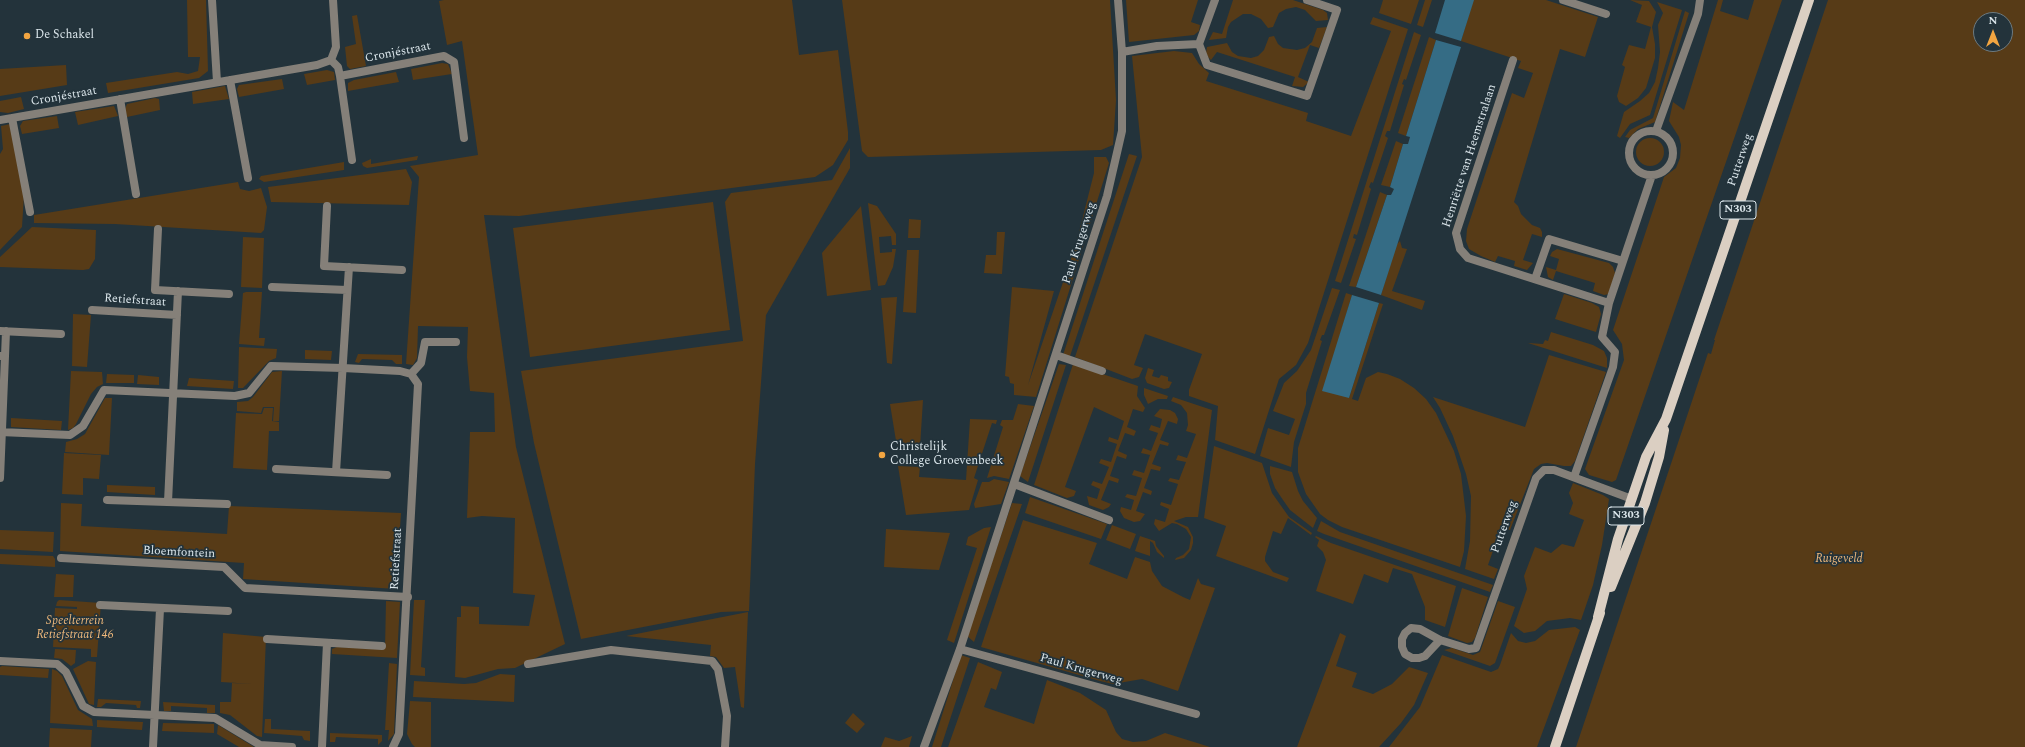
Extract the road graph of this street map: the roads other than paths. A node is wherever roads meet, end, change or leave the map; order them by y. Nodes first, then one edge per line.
1 (212, 0) edge
2 (333, 0) edge
3 (1118, 0) edge
4 (1215, 0) edge
5 (1307, 0) edge
6 (1563, 0) edge
7 (1700, 0) edge
8 (1809, 0) edge
9 (1606, 14) dead end
10 (1199, 44) junction
11 (1122, 52) junction
12 (331, 60) junction
13 (1513, 60) dead end
14 (340, 76) junction
15 (230, 80) junction
16 (217, 82) junction
17 (120, 99) junction
18 (12, 118) junction
19 (0, 120) edge
20 (1656, 131) junction
21 (464, 138) dead end
22 (352, 160) dead end
23 (1652, 175) junction
24 (248, 178) dead end
25 (136, 194) dead end
26 (327, 206) dead end
27 (30, 212) dead end
28 (158, 229) dead end
29 (1623, 261) junction
30 (349, 267) junction
31 (402, 270) dead end
32 (1535, 279) junction
33 (272, 287) dead end
34 (347, 290) junction
35 (178, 291) junction
36 (229, 294) dead end
37 (1609, 303) junction
38 (92, 310) dead end
39 (177, 315) junction
40 (3, 331) edge
41 (61, 334) dead end
42 (456, 342) dead end
43 (1056, 355) junction
44 (3, 356) edge
45 (343, 368) junction
46 (1102, 371) dead end
47 (411, 374) junction
48 (173, 392) junction
49 (1666, 420) junction
50 (1, 432) edge
51 (276, 469) dead end
52 (336, 472) junction
53 (387, 475) dead end
54 (1574, 477) junction
55 (0, 478) edge
56 (1014, 484) junction
57 (1632, 499) junction
58 (107, 500) dead end
59 (168, 502) junction
60 (226, 504) dead end
61 (1109, 520) dead end
62 (62, 558) dead end
63 (408, 597) junction
64 (100, 605) dead end
65 (160, 609) junction
66 (228, 611) dead end
67 (1598, 617) junction
68 (267, 639) dead end
69 (1440, 640) junction
70 (327, 643) junction
71 (382, 646) dead end
72 (960, 649) junction
73 (0, 661) edge
74 (528, 664) dead end
75 (1196, 714) dead end
76 (154, 715) junction
77 (153, 747) edge
78 (292, 747) edge
79 (322, 747) edge
80 (393, 747) edge
81 (725, 747) edge
82 (924, 747) edge
83 (1554, 747) edge

1 - 16 street
2 - 12 street
3 - 11 street, Paul Krugerweg
4 - 10 street
5 - 10 street
6 - 9 street
7 - 20 street
8 - 49 main road, Putterweg / N303
10 - 11 street
11 - 43 street, Paul Krugerweg
12 - 14 street
12 - 15 street, Cronjéstraat
13 - 32 street, Henriëtte van Heemstralaan
14 - 21 street, Cronjéstraat
14 - 22 street
15 - 16 street, Cronjéstraat
15 - 24 street
16 - 17 street, Cronjéstraat
17 - 18 street, Cronjéstraat
17 - 25 street
18 - 19 street, Cronjéstraat
18 - 27 street
20 - 23 street
20 - 23 street
23 - 29 street
26 - 30 street
28 - 35 street
29 - 32 street
29 - 37 street
30 - 31 street
30 - 34 street
32 - 37 street, Henriëtte van Heemstralaan
33 - 34 street
34 - 45 street
35 - 36 street
35 - 39 street, Retiefstraat
37 - 54 street
38 - 39 street, Retiefstraat
39 - 48 street, Retiefstraat
40 - 41 street
40 - 44 street
42 - 47 street
43 - 46 street
43 - 56 street, Paul Krugerweg
44 - 50 street
45 - 47 street
45 - 48 street
45 - 52 street
47 - 63 street, Retiefstraat
48 - 50 street
48 - 59 street, Retiefstraat
49 - 57 main road, Putterweg / N303
49 - 67 main road, Putterweg / N303
50 - 55 street
51 - 52 street
52 - 53 street
54 - 57 street, Putterweg
54 - 69 street, Putterweg
56 - 61 street
56 - 72 street, Paul Krugerweg
57 - 67 main road, Putterweg / N303
58 - 59 street
59 - 60 street
62 - 63 street, Bloemfontein
63 - 80 street, Retiefstraat
64 - 65 street
65 - 66 street
65 - 76 street
67 - 83 main road, Putterweg / N303
68 - 70 street
69 - 69 street, Putterweg
70 - 71 street
70 - 79 street
72 - 75 street, Paul Krugerweg
72 - 82 street, Paul Krugerweg
73 - 76 street
74 - 81 street
76 - 77 street
76 - 78 street

